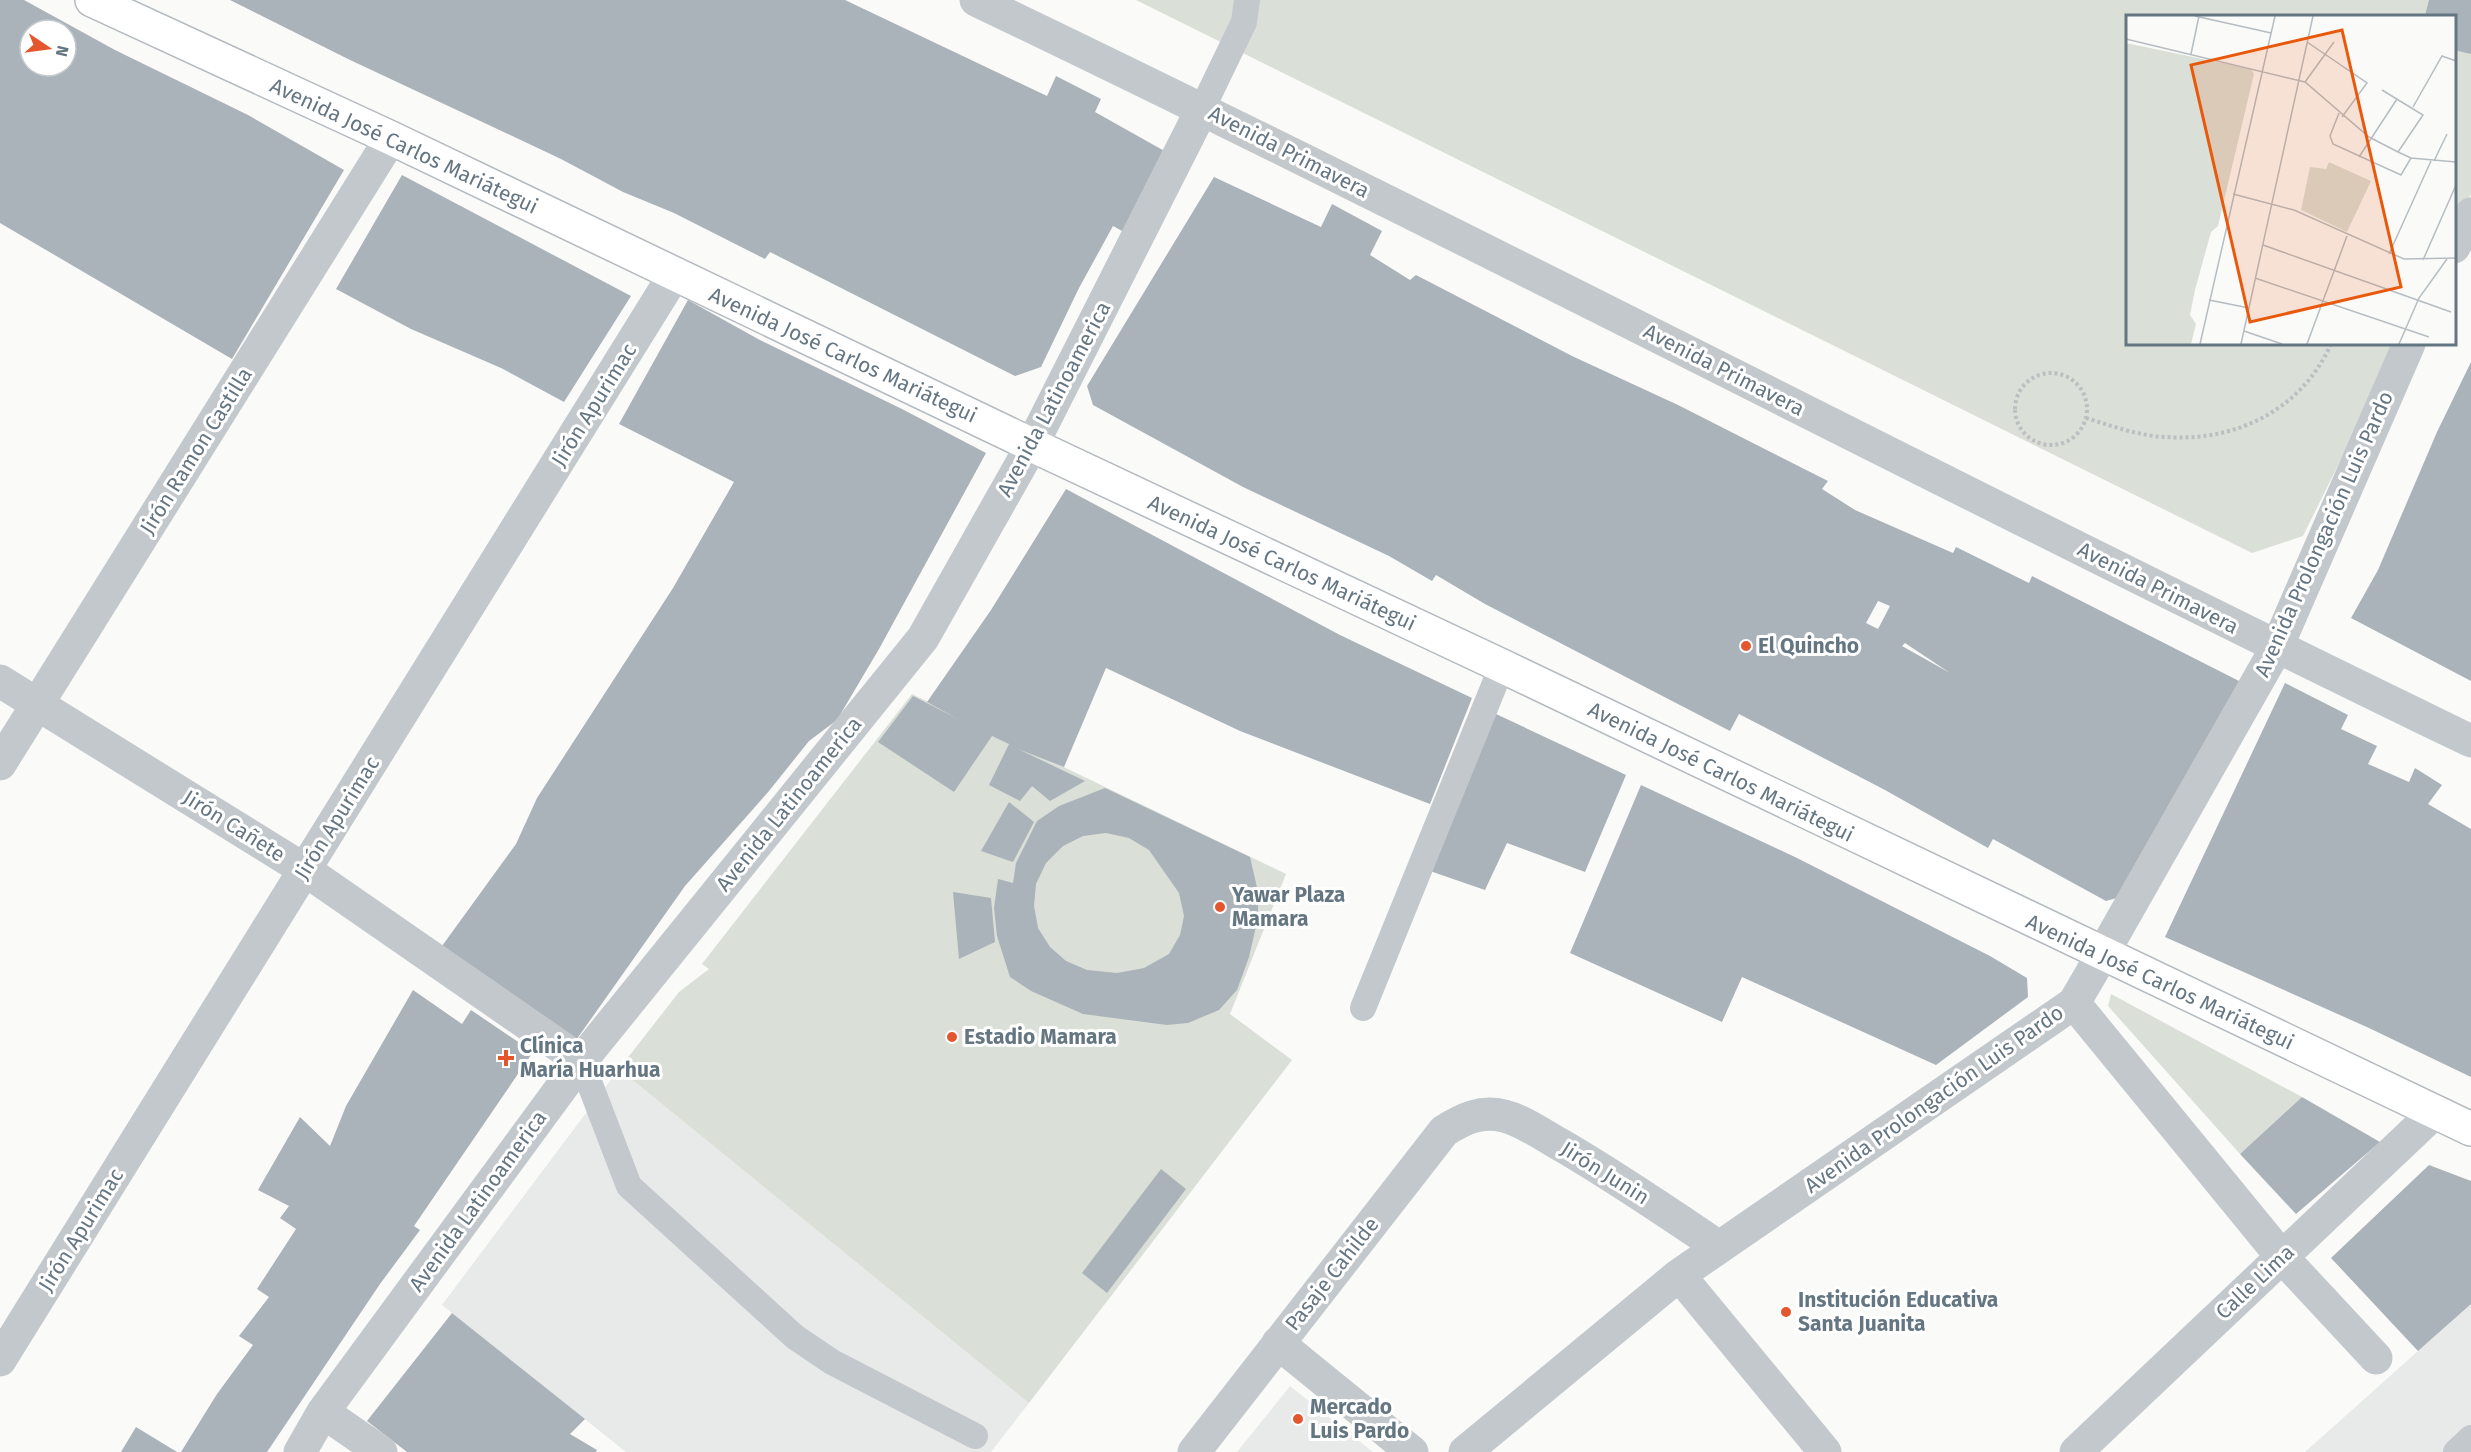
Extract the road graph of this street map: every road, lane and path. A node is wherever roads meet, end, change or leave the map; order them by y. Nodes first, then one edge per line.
1 (92, 0) edge
2 (976, 0) edge
3 (1247, 0) edge
4 (127, 7) edge
5 (1203, 109) junction
6 (391, 138) junction
7 (2471, 214) edge
8 (2456, 243) edge
9 (674, 275) junction
10 (2330, 345) edge
11 (2409, 345) edge
12 (2086, 418) junction
13 (1032, 446) junction
14 (2277, 647) junction
15 (1502, 666) junction
16 (0, 681) edge
17 (36, 705) junction
18 (2471, 741) edge
19 (0, 764) edge
20 (305, 870) junction
21 (2102, 955) junction
22 (2074, 1002) junction
23 (1363, 1008) dead end
24 (581, 1061) junction
25 (2435, 1112) junction
26 (1483, 1114) joint
27 (2471, 1130) edge
28 (1719, 1247) junction
29 (2282, 1257) junction
30 (1679, 1275) junction
31 (1278, 1343) junction
32 (2376, 1358) dead end
33 (0, 1360) edge
34 (323, 1412) junction
35 (975, 1437) dead end
36 (2471, 1438) edge
37 (300, 1452) edge
38 (381, 1452) edge
39 (1194, 1452) edge
40 (1412, 1452) edge
41 (1465, 1452) edge
42 (1825, 1452) edge
43 (2076, 1452) edge
44 (2456, 1452) edge

1 - 4 main road, Avenida José Carlos Mariátegui
2 - 5 street, Avenida Primavera
3 - 5 lane
4 - 6 main road, Avenida José Carlos Mariátegui
5 - 13 street, Avenida Latinoamerica
5 - 14 street, Avenida Primavera
6 - 9 main road, Avenida José Carlos Mariátegui
6 - 17 street, Jirón Ramon Castilla
7 - 8 street
9 - 13 main road, Avenida José Carlos Mariátegui
9 - 20 street, Jirón Apurimac
10 - 12 path
11 - 14 street, Avenida Prolongación Luis Pardo
12 - 12 path
13 - 15 main road, Avenida José Carlos Mariátegui
13 - 24 street, Avenida Latinoamerica
14 - 18 street, Avenida Primavera
14 - 21 street, Avenida Prolongación Luis Pardo
15 - 21 main road, Avenida José Carlos Mariátegui
15 - 23 lane
16 - 17 street, Jirón Cañete
17 - 19 street, Jirón Ramon Castilla
17 - 20 street, Jirón Cañete
20 - 24 street, Jirón Cañete
20 - 33 street, Jirón Apurimac
21 - 22 street, Avenida Prolongación Luis Pardo
21 - 25 main road, Avenida José Carlos Mariátegui
22 - 28 street, Avenida Prolongación Luis Pardo
22 - 29 street
24 - 34 street, Avenida Latinoamerica
24 - 35 lane
25 - 27 main road, Avenida José Carlos Mariátegui
25 - 29 street, Calle Lima
26 - 28 street, Jirón Junin
26 - 31 street, Pasaje Cahilde
28 - 30 street, Avenida Prolongación Luis Pardo
29 - 32 street
29 - 43 street, Calle Lima
30 - 41 street, Avenida Prolongación Luis Pardo
30 - 42 street
31 - 39 street, Pasaje Cahilde
31 - 40 street
34 - 37 street, Avenida Latinoamerica
34 - 38 street
36 - 44 lane

